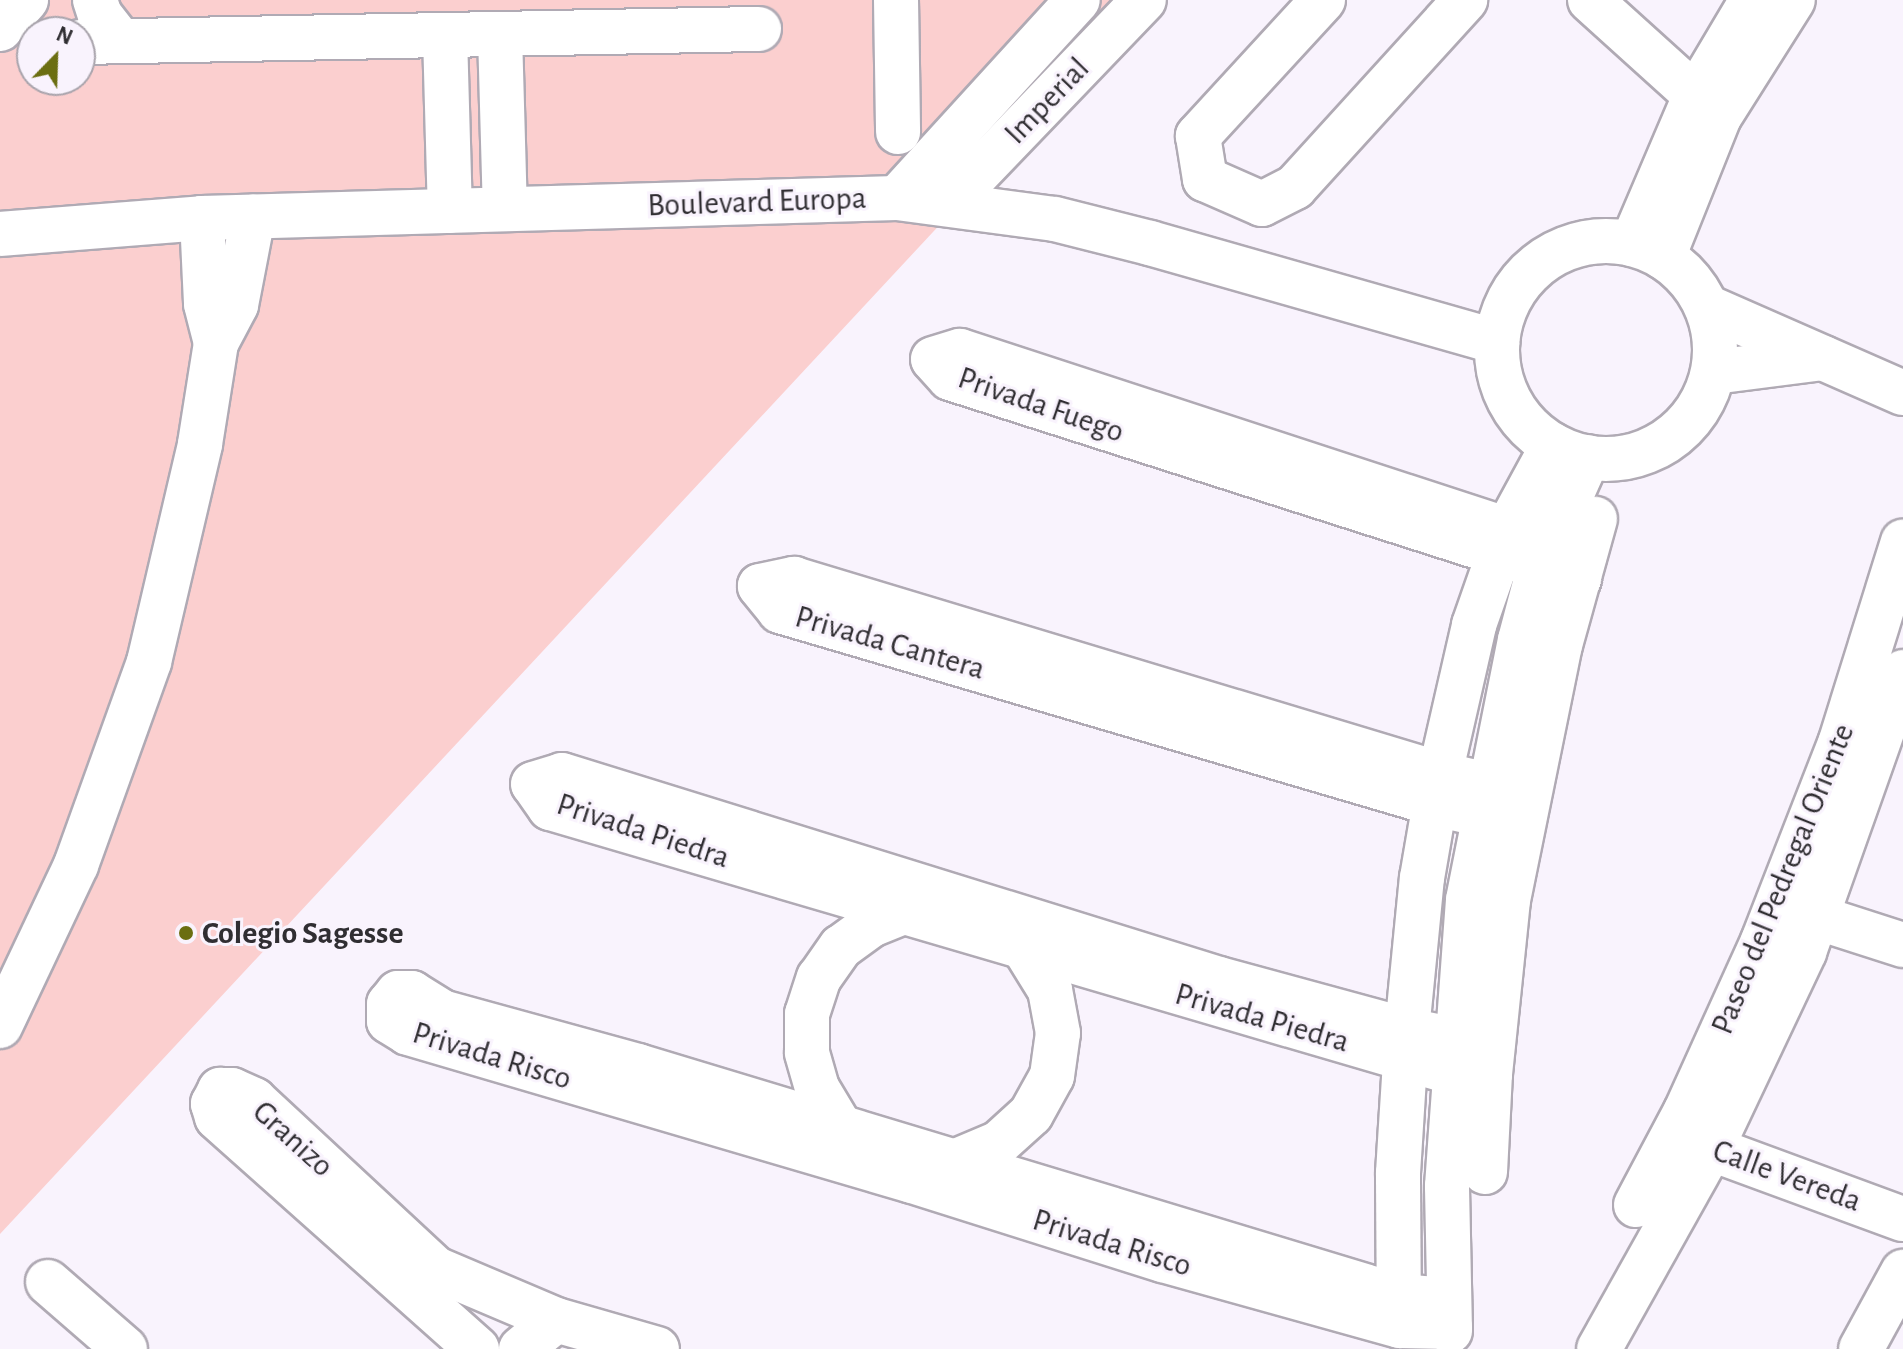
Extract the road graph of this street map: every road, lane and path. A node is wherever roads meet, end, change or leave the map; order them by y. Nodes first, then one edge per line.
1 (26, 0) edge
2 (95, 0) edge
3 (896, 0) edge
4 (1078, 0) edge
5 (1144, 0) edge
6 (1323, 0) edge
7 (1465, 0) edge
8 (1590, 0) edge
9 (1793, 0) edge
10 (662, 16) edge
11 (1747, 27) edge
12 (0, 29) edge
13 (759, 29) dead end
14 (500, 34) junction
15 (445, 35) junction
16 (100, 41) edge
17 (1707, 106) junction
18 (898, 132) dead end
19 (897, 198) junction
20 (950, 202) junction
21 (505, 209) junction
22 (450, 211) junction
23 (253, 217) junction
24 (202, 218) junction
25 (0, 234) edge
26 (1648, 250) junction
27 (1707, 307) junction
28 (1497, 342) junction
29 (216, 343) junction
30 (1826, 358) junction
31 (1714, 372) junction
32 (1903, 393) edge
33 (1570, 451) junction
34 (1298, 475) junction
35 (1903, 542) edge
36 (1551, 548) junction
37 (990, 655) dead end
38 (1893, 660) edge
39 (1438, 789) junction
40 (1505, 805) junction
41 (948, 895) junction
42 (1802, 900) junction
43 (902, 912) junction
44 (998, 913) junction
45 (1903, 919) edge
46 (1903, 945) edge
47 (1027, 949) junction
48 (1215, 992) junction
49 (0, 1026) edge
50 (1407, 1044) junction
51 (1473, 1059) junction
52 (837, 1125) junction
53 (1698, 1129) junction
54 (957, 1161) junction
55 (868, 1169) junction
56 (1485, 1172) dead end
57 (912, 1181) junction
58 (1903, 1191) edge
59 (1636, 1205) dead end
60 (1903, 1219) edge
61 (1167, 1243) junction
62 (1903, 1272) edge
63 (48, 1282) dead end
64 (1399, 1324) edge
65 (1449, 1325) edge
66 (548, 1339) edge
67 (125, 1349) edge
68 (477, 1349) edge
69 (657, 1349) edge
70 (1599, 1349) edge
71 (1861, 1349) edge

1 - 12 street
2 - 16 street
3 - 18 street
4 - 19 street
5 - 20 street, Imperial
6 - 7 street
8 - 17 street
9 - 11 street
10 - 13 street
10 - 14 street
11 - 17 street
14 - 15 street
14 - 21 street
15 - 16 street
15 - 22 street
17 - 26 street
19 - 20 street, Boulevard Europa
19 - 21 street, Boulevard Europa
20 - 28 street, Boulevard Europa
21 - 22 street, Boulevard Europa
22 - 23 street, Boulevard Europa
23 - 24 street, Boulevard Europa
23 - 29 street
24 - 25 street, Boulevard Europa
24 - 29 street
26 - 27 street
26 - 28 street
27 - 30 street
27 - 31 street
28 - 33 street
29 - 49 street
30 - 31 street
30 - 32 street
31 - 33 street
33 - 36 street
34 - 34 street, Privada Fuego
34 - 36 street, Privada Fuego
35 - 38 street
36 - 39 street
36 - 40 street
37 - 39 street, Privada Cantera
38 - 42 street
39 - 40 street, Privada Cantera
39 - 50 street
40 - 51 street
41 - 43 street
41 - 43 street, Privada Piedra
41 - 44 street, Privada Piedra
42 - 45 street
42 - 46 street
42 - 53 street
43 - 47 street, Privada Piedra
43 - 52 street
44 - 47 street
44 - 48 street, Privada Piedra
47 - 48 street, Privada Piedra
47 - 54 street
48 - 50 street, Privada Piedra
50 - 51 street, Privada Piedra
50 - 64 street
51 - 56 street
51 - 65 street
52 - 54 street, Privada Risco
52 - 55 street
52 - 55 street, Privada Risco
53 - 58 street, Calle Vereda
53 - 59 street
53 - 60 street, Calle Vereda
53 - 70 street
54 - 57 street
54 - 61 street, Privada Risco
55 - 57 street, Privada Risco
57 - 61 street, Privada Risco
61 - 64 street, Privada Risco
62 - 71 street
63 - 67 street
64 - 65 street, Privada Risco
66 - 68 street, Granizo
66 - 69 street

